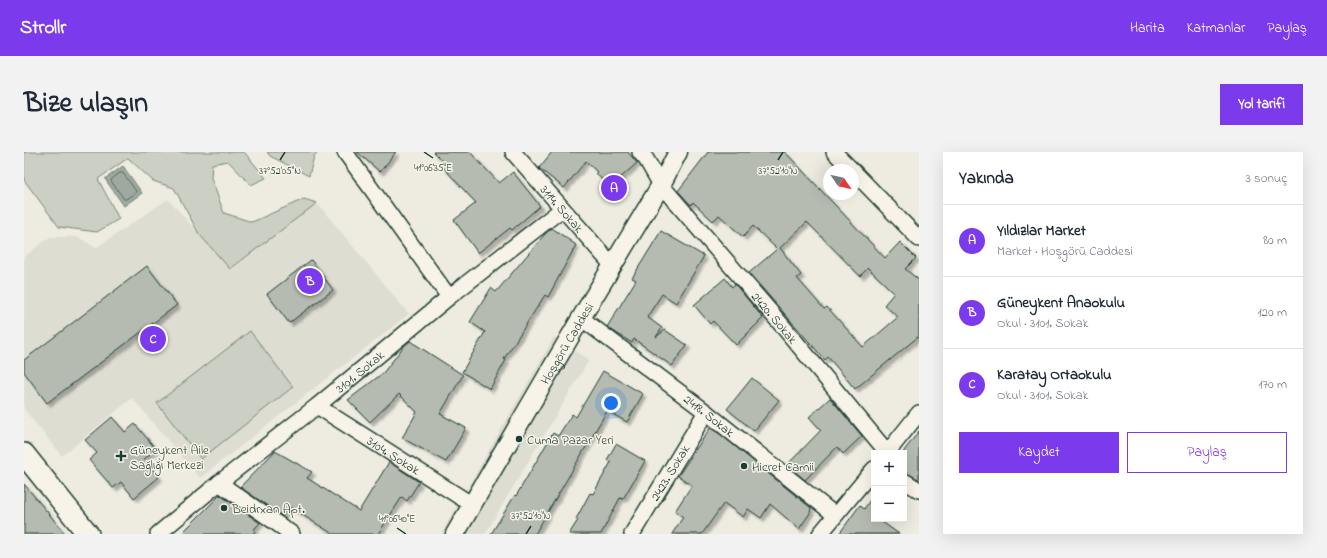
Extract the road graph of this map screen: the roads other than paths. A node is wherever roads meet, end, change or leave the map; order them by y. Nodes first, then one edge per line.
1 (345, 152) edge
2 (513, 152) edge
3 (640, 152) edge
4 (678, 152) edge
5 (834, 152) edge
6 (845, 164) edge
7 (859, 178) edge
8 (661, 185) junction
9 (562, 209) junction
10 (919, 239) edge
11 (612, 265) junction
12 (449, 297) junction
13 (581, 318) junction
14 (317, 406) junction
15 (706, 412) junction
16 (919, 413) edge
17 (885, 450) edge
18 (889, 450) edge
19 (24, 454) edge
20 (871, 473) edge
21 (219, 483) junction
22 (907, 483) edge
23 (919, 490) edge
24 (471, 504) junction
25 (835, 516) junction
26 (88, 534) edge
27 (158, 534) edge
28 (292, 534) edge
29 (455, 534) edge
30 (632, 534) edge
31 (820, 534) edge

1 - 12 street
2 - 9 street, 3114. Sokak
3 - 8 street, 2420. Sokak
4 - 8 street, Hoşgörü Caddesi
5 - 6 street
7 - 10 street
8 - 11 street, Hoşgörü Caddesi
8 - 17 street, 2420. Sokak
9 - 11 street, 3114. Sokak
9 - 12 street, 3101. Sokak
11 - 13 street, Hoşgörü Caddesi
12 - 14 street, 3101. Sokak
13 - 15 street, 2418. Sokak
13 - 24 street, Hoşgörü Caddesi
14 - 21 street, 3101. Sokak
14 - 24 street, 3104. Sokak
15 - 25 street, 2418. Sokak
15 - 30 street, 2423. Sokak
16 - 18 street
19 - 26 main road
20 - 25 street
21 - 27 street, 3101. Sokak
21 - 28 street
22 - 23 street
24 - 29 street, Hoşgörü Caddesi
25 - 31 street

